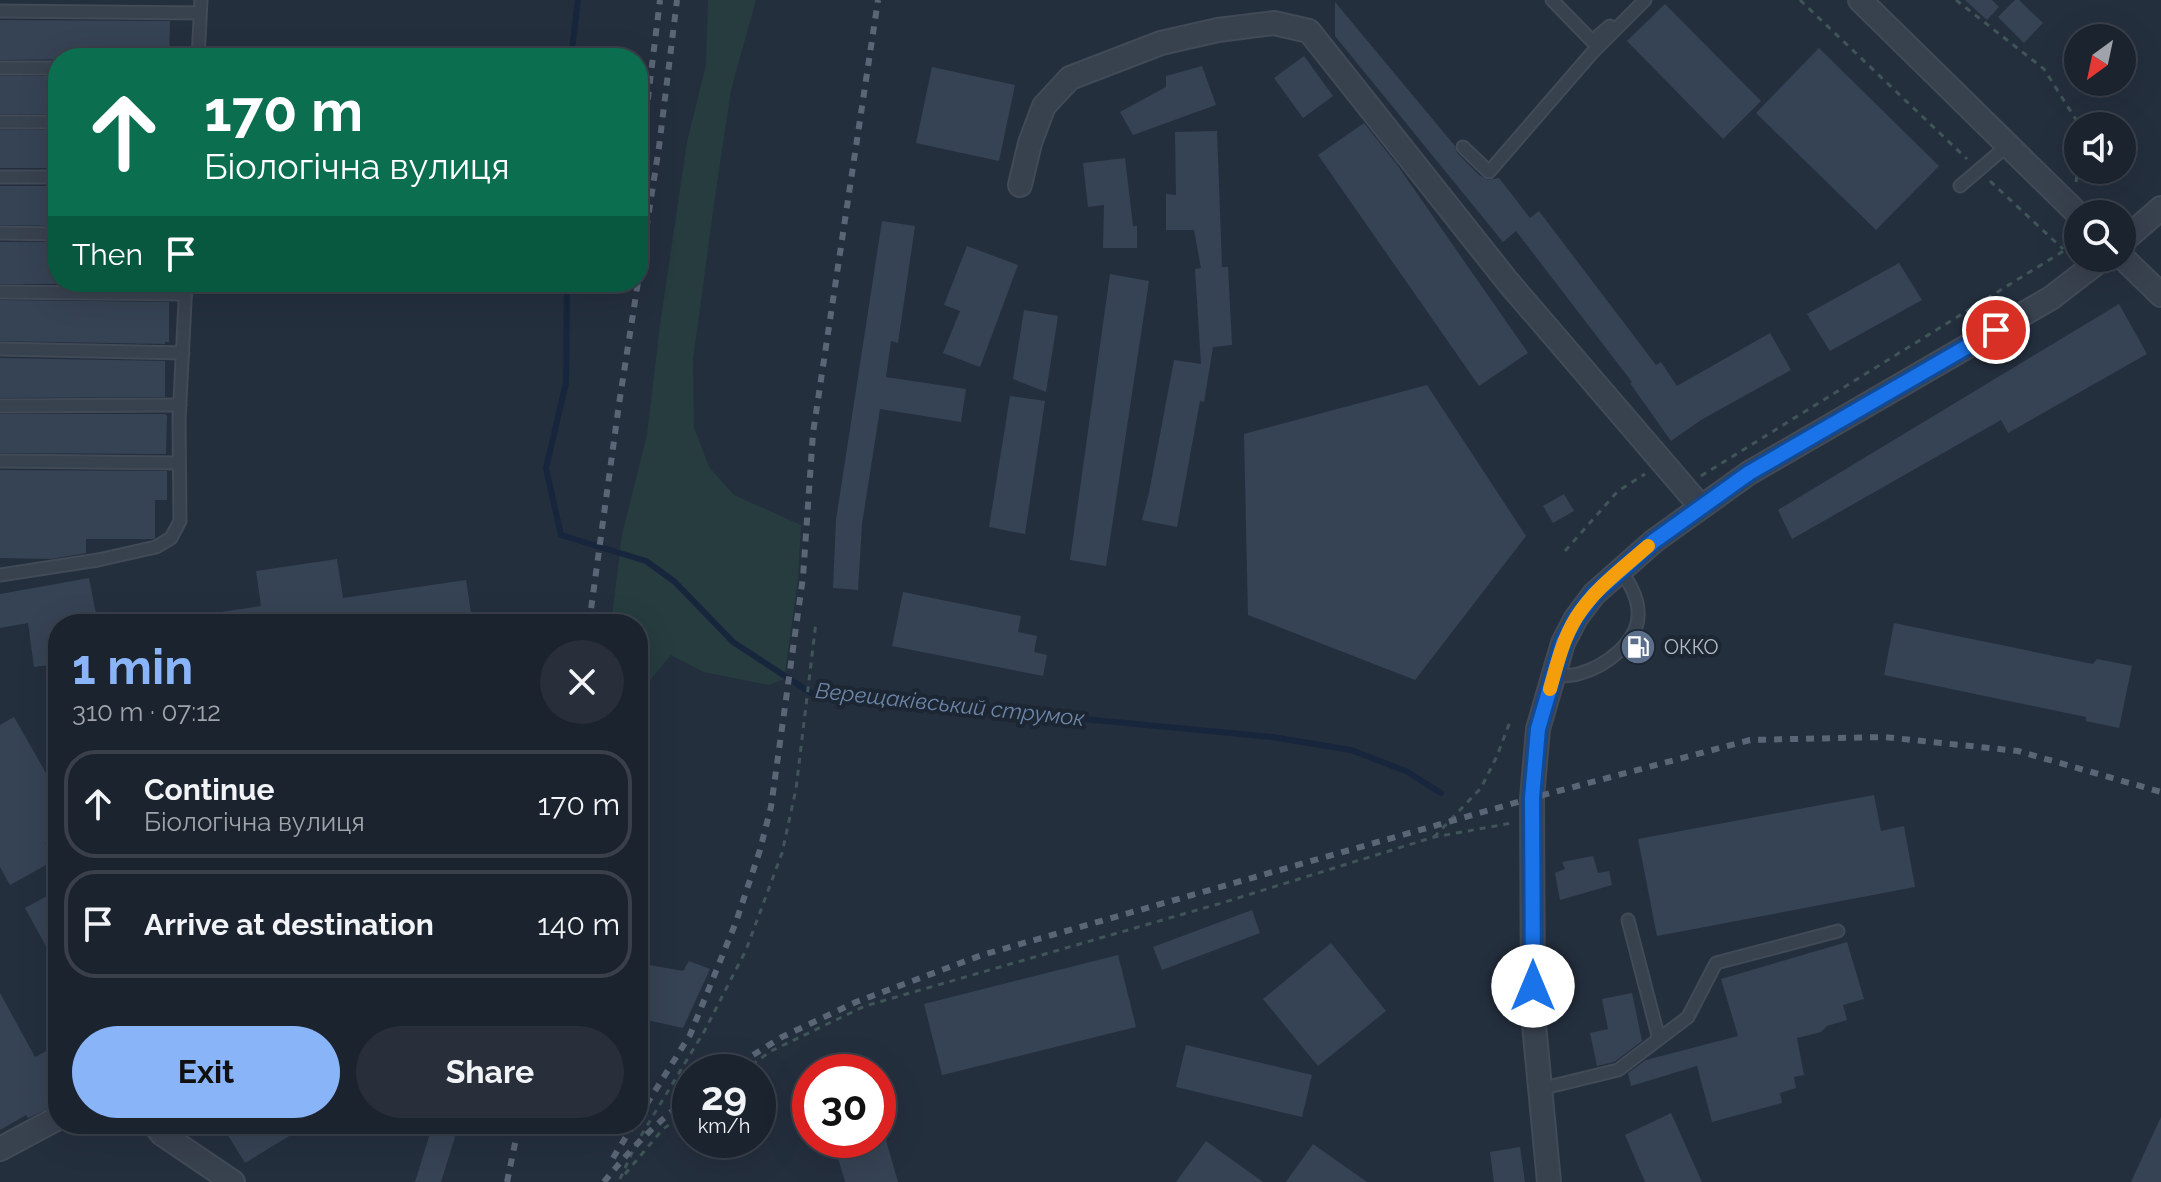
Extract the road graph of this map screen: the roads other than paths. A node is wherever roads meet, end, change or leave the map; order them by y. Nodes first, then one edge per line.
1 (1552, 0) edge
2 (1644, 0) edge
3 (1860, 0) edge
4 (200, 6) edge
5 (0, 11) edge
6 (198, 48) edge
7 (0, 68) edge
8 (48, 68) edge
9 (0, 122) edge
10 (48, 122) edge
11 (2008, 145) junction
12 (1463, 147) dead end
13 (0, 177) edge
14 (48, 177) edge
15 (1020, 185) dead end
16 (1960, 186) dead end
17 (2064, 200) edge
18 (2161, 208) edge
19 (2136, 230) edge
20 (0, 233) edge
21 (48, 234) edge
22 (2136, 271) edge
23 (2085, 272) edge
24 (48, 291) edge
25 (0, 292) edge
26 (186, 292) edge
27 (2161, 295) edge
28 (0, 349) edge
29 (183, 353) junction
30 (180, 405) junction
31 (0, 406) edge
32 (0, 461) edge
33 (179, 463) junction
34 (1701, 507) junction
35 (1621, 570) junction
36 (0, 575) edge
37 (1553, 676) junction
38 (1628, 920) dead end
39 (1838, 931) dead end
40 (1659, 1039) junction
41 (1540, 1089) junction
42 (48, 1123) edge
43 (162, 1134) edge
44 (0, 1149) edge
45 (233, 1182) edge
46 (1549, 1182) edge

1 - 2 lane
2 - 12 lane
3 - 11 street
4 - 5 lane
4 - 6 lane
7 - 8 lane
9 - 10 lane
11 - 16 lane
11 - 17 street
13 - 14 lane
15 - 34 street
18 - 19 street
20 - 21 lane
22 - 27 street
23 - 34 street
24 - 25 lane
26 - 29 lane
28 - 29 lane
29 - 30 lane
30 - 31 lane
30 - 33 lane
32 - 33 lane
33 - 36 lane
34 - 35 street
35 - 37 street
35 - 37 lane
37 - 41 street
38 - 40 lane
39 - 40 lane
40 - 41 lane
41 - 46 street
42 - 44 street
43 - 45 street

